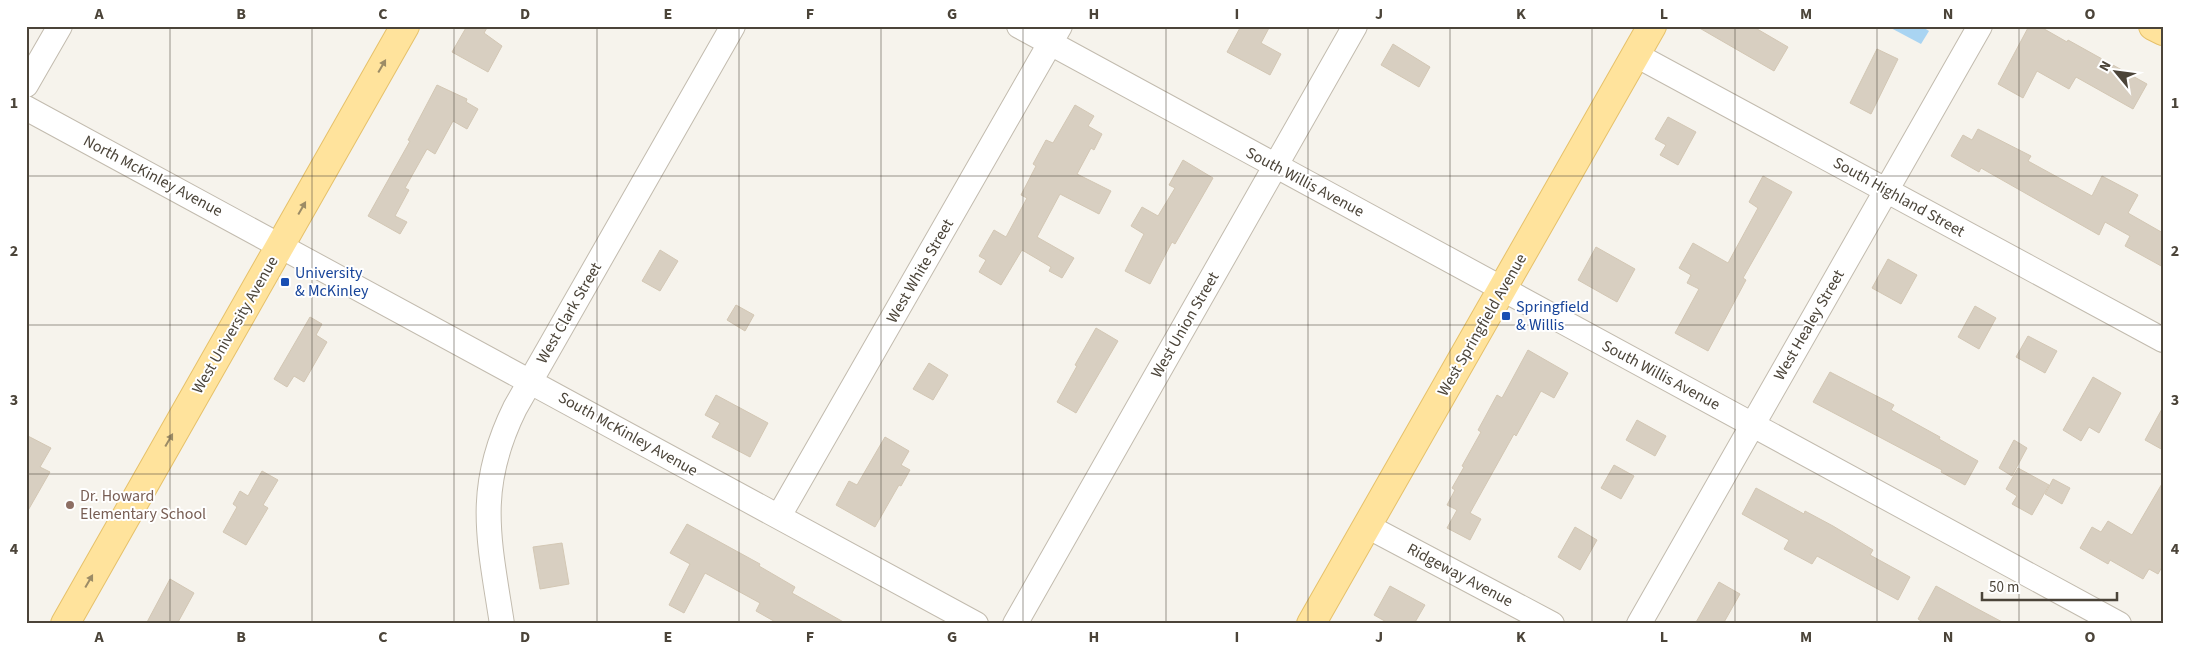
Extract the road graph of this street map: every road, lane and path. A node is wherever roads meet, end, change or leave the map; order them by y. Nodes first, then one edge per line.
1 (60, 26) edge
2 (405, 26) edge
3 (733, 26) edge
4 (1019, 26) edge
5 (1355, 26) edge
6 (1652, 26) edge
7 (1980, 26) edge
8 (2153, 26) edge
9 (2163, 31) edge
10 (1055, 35) edge
11 (1636, 54) junction
12 (26, 85) edge
13 (26, 108) edge
14 (1276, 166) junction
15 (1886, 190) junction
16 (280, 245) junction
17 (1503, 289) junction
18 (2163, 340) edge
19 (531, 381) junction
20 (1752, 424) junction
21 (779, 516) junction
22 (1367, 526) junction
23 (65, 624) edge
24 (502, 624) edge
25 (976, 624) edge
26 (1015, 624) edge
27 (1311, 624) edge
28 (1552, 624) edge
29 (1639, 624) edge
30 (2119, 624) edge

1 - 12 street
16 -> 2 main road, West University Avenue
3 - 19 street, West Clark Street
4 - 10 street, South Willis Avenue
5 - 14 street, West Union Street
6 - 11 main road, West Springfield Avenue
7 - 15 street, West Healey Street
8 - 9 main road
10 - 14 street, South Willis Avenue
10 - 21 street, West White Street
11 - 15 street, South Highland Street
11 - 17 main road, West Springfield Avenue
13 - 16 street, North McKinley Avenue
14 - 17 street, South Willis Avenue
14 - 26 street, West Union Street
15 - 18 street, South Highland Street
15 - 20 street, West Healey Street
16 - 19 street, South McKinley Avenue
23 -> 16 main road, West University Avenue
17 - 20 street, South Willis Avenue
17 - 22 main road, West Springfield Avenue
19 - 21 street, South McKinley Avenue
19 - 24 street, West Clark Street
20 - 29 street, West Healey Street
20 - 30 street, South Willis Avenue
21 - 25 street, South McKinley Avenue
22 - 27 main road, West Springfield Avenue
22 - 28 street, Ridgeway Avenue

